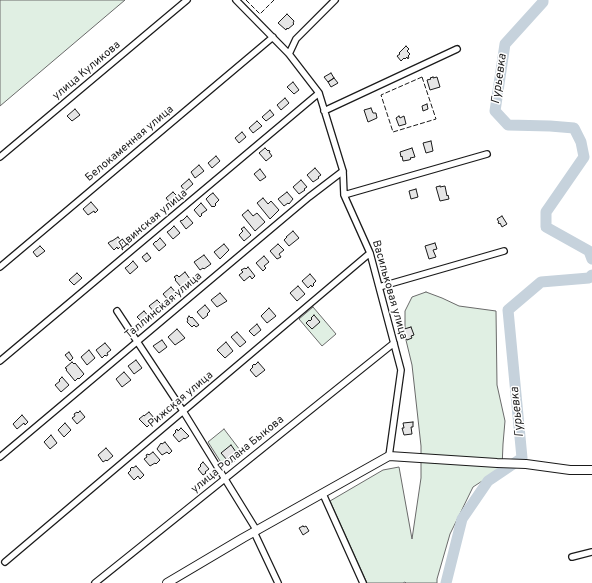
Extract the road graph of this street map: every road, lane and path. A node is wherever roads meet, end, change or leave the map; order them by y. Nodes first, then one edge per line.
1 (187, 0) edge
2 (236, 0) edge
3 (335, 0) edge
4 (273, 37) junction
5 (457, 49) dead end
6 (289, 54) junction
7 (319, 93) junction
8 (324, 111) junction
9 (487, 154) dead end
10 (0, 157) edge
11 (343, 171) junction
12 (344, 195) junction
13 (504, 251) dead end
14 (370, 253) junction
15 (0, 266) edge
16 (379, 287) junction
17 (117, 311) dead end
18 (138, 341) junction
19 (394, 344) junction
20 (0, 361) edge
21 (182, 411) junction
22 (389, 456) junction
23 (0, 457) edge
24 (592, 470) edge
25 (225, 479) junction
26 (323, 494) junction
27 (256, 531) junction
28 (592, 552) edge
29 (572, 557) dead end
30 (5, 562) dead end
31 (95, 583) edge
32 (168, 583) edge
33 (278, 583) edge
34 (363, 583) edge

1 - 10 street, улица Куликова
2 - 4 street, Васильковая улица
3 - 6 street
4 - 6 street, Васильковая улица
4 - 15 street, Белокаменная улица
5 - 8 street
6 - 7 street, Васильковая улица
7 - 8 street, Васильковая улица
7 - 20 street, Двинская улица
8 - 11 street, Васильковая улица
9 - 12 street
11 - 12 street, Васильковая улица
11 - 18 street, Таллинская улица
12 - 14 street, Васильковая улица
13 - 16 street
14 - 16 street, Васильковая улица
14 - 21 street, Рижская улица
16 - 19 street, Васильковая улица
17 - 18 street
18 - 21 street
18 - 23 street, Таллинская улица
19 - 22 street, Васильковая улица
19 - 25 street, улица Ролана Быкова
21 - 25 street
21 - 30 street, Рижская улица
22 - 24 street
22 - 26 street
25 - 27 street
25 - 31 street, улица Ролана Быкова
26 - 27 street
26 - 34 street
27 - 32 street
27 - 33 street
28 - 29 street

